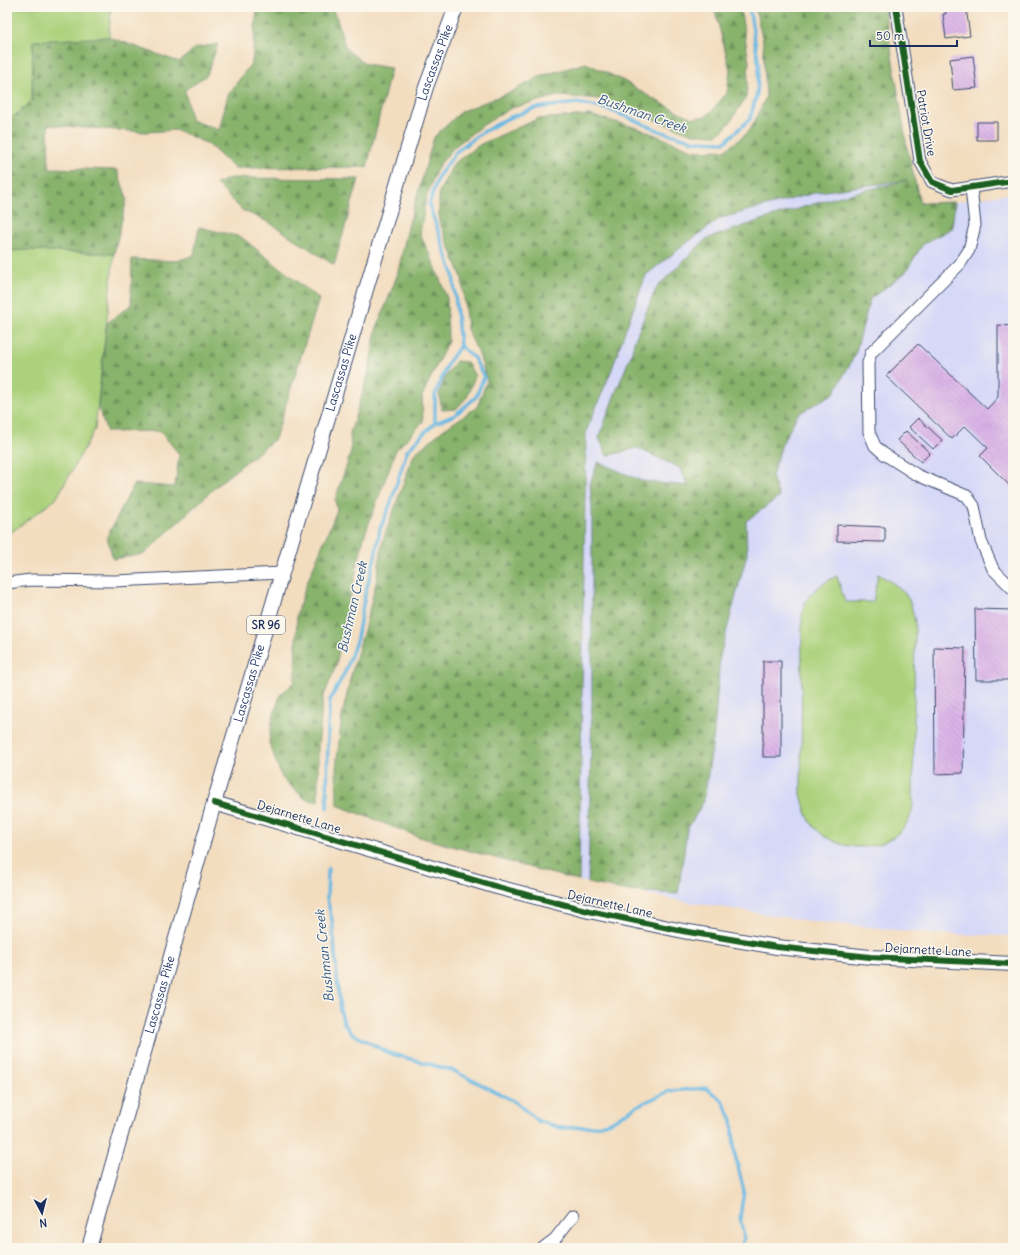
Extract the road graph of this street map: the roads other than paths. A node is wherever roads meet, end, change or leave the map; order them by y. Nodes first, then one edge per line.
1 (456, 7) edge
2 (896, 7) edge
3 (1013, 182) edge
4 (971, 188) junction
5 (282, 573) junction
6 (7, 583) edge
7 (1013, 589) edge
8 (214, 803) junction
9 (1013, 964) edge
10 (573, 1216) dead end
11 (89, 1248) edge
12 (543, 1248) edge

1 - 5 main road, Lascassas Pike / SR 96
2 - 4 street, Patriot Drive
3 - 4 street, Patriot Drive
4 - 7 street
5 - 6 street
5 - 8 main road, Lascassas Pike / SR 96
8 - 9 main road, Dejarnette Lane
8 - 11 main road, Lascassas Pike / SR 96
10 - 12 street

